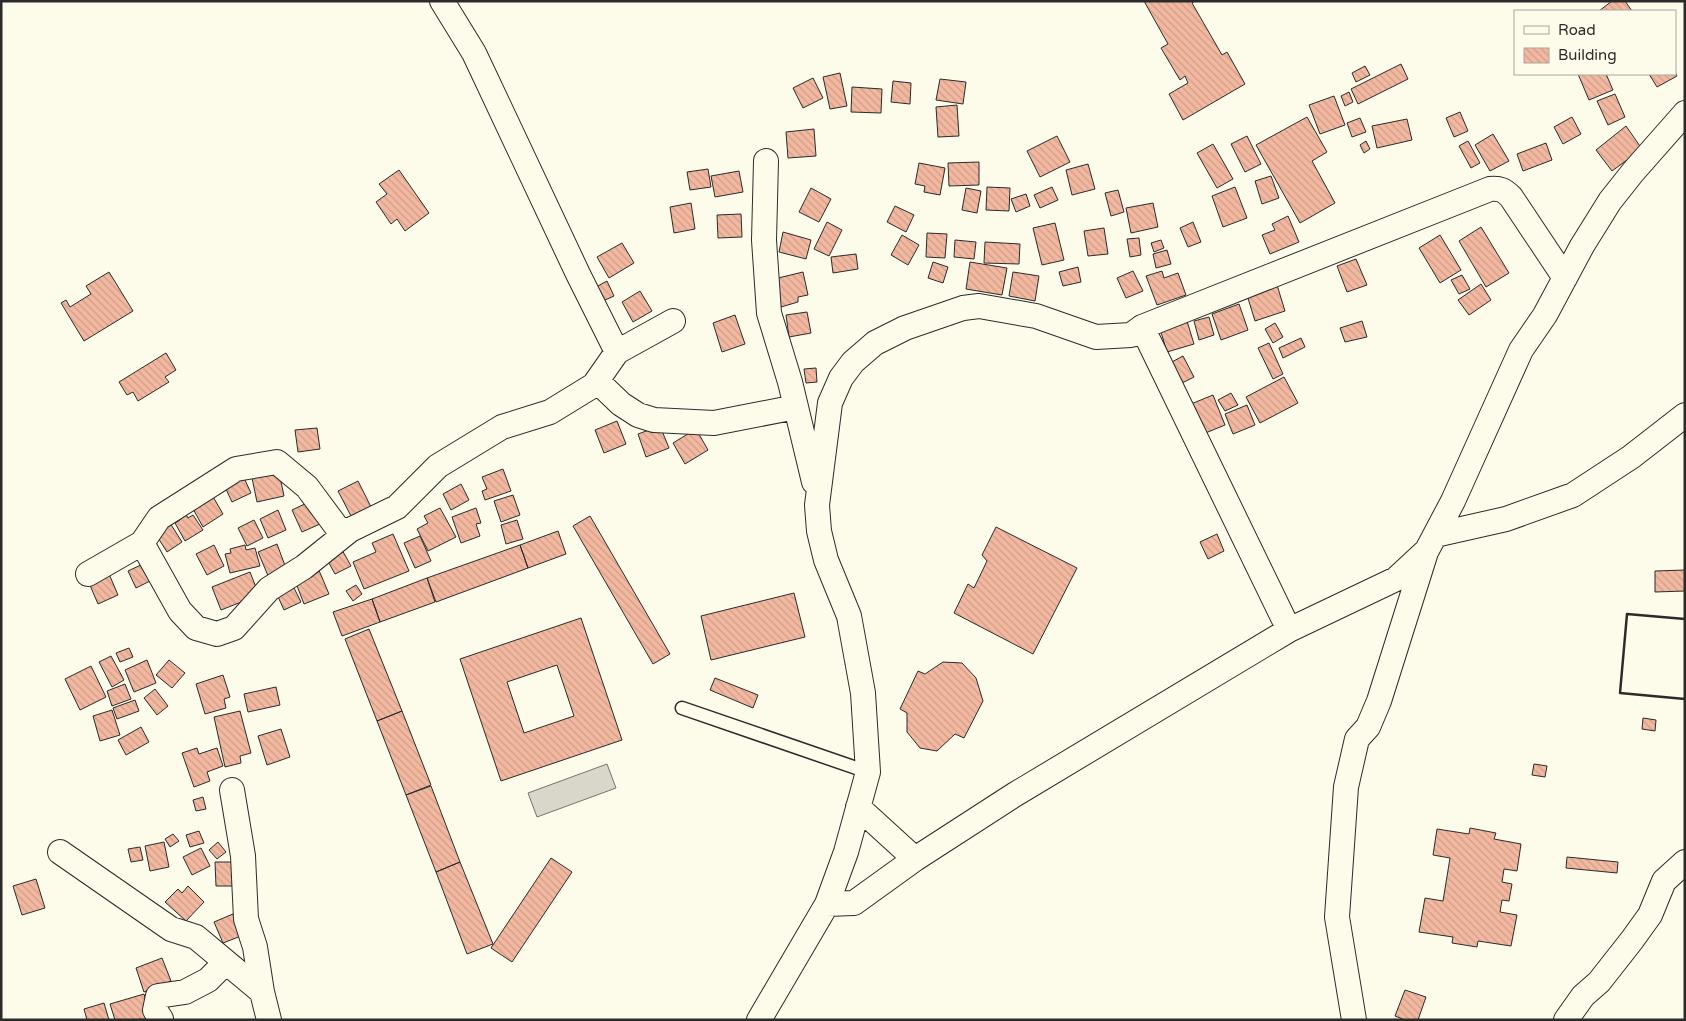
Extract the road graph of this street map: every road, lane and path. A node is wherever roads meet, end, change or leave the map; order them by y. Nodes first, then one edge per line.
1 (442, 1) edge
2 (1685, 114) edge
3 (766, 161) dead end
4 (1565, 278) junction
5 (673, 321) dead end
6 (1142, 327) junction
7 (617, 352) junction
8 (597, 381) junction
9 (796, 406) junction
10 (1685, 415) edge
11 (817, 499) junction
12 (350, 530) junction
13 (142, 543) junction
14 (1430, 543) junction
15 (88, 574) dead end
16 (1289, 630) junction
17 (682, 708) dead end
18 (868, 772) junction
19 (232, 790) dead end
20 (858, 807) junction
21 (60, 852) dead end
22 (915, 859) junction
23 (1685, 862) edge
24 (827, 904) junction
25 (226, 962) junction
26 (262, 992) junction
27 (161, 1019) edge
28 (269, 1020) edge
29 (759, 1020) edge
30 (1354, 1020) edge
31 (1566, 1020) edge

1 - 7 street
2 - 4 street
3 - 9 street
4 - 6 street
4 - 14 street
5 - 7 street
6 - 11 street
6 - 16 street
7 - 8 street
8 - 9 street
8 - 12 street
9 - 11 street
10 - 14 street
11 - 18 street
12 - 13 street
12 - 13 street
13 - 15 street
14 - 16 street
14 - 30 street
16 - 22 street
17 - 18 lane
18 - 20 street
19 - 26 street
20 - 22 street
20 - 24 street
21 - 25 street
22 - 24 street
23 - 31 street
24 - 29 street
25 - 26 street
25 - 27 street
26 - 28 street

